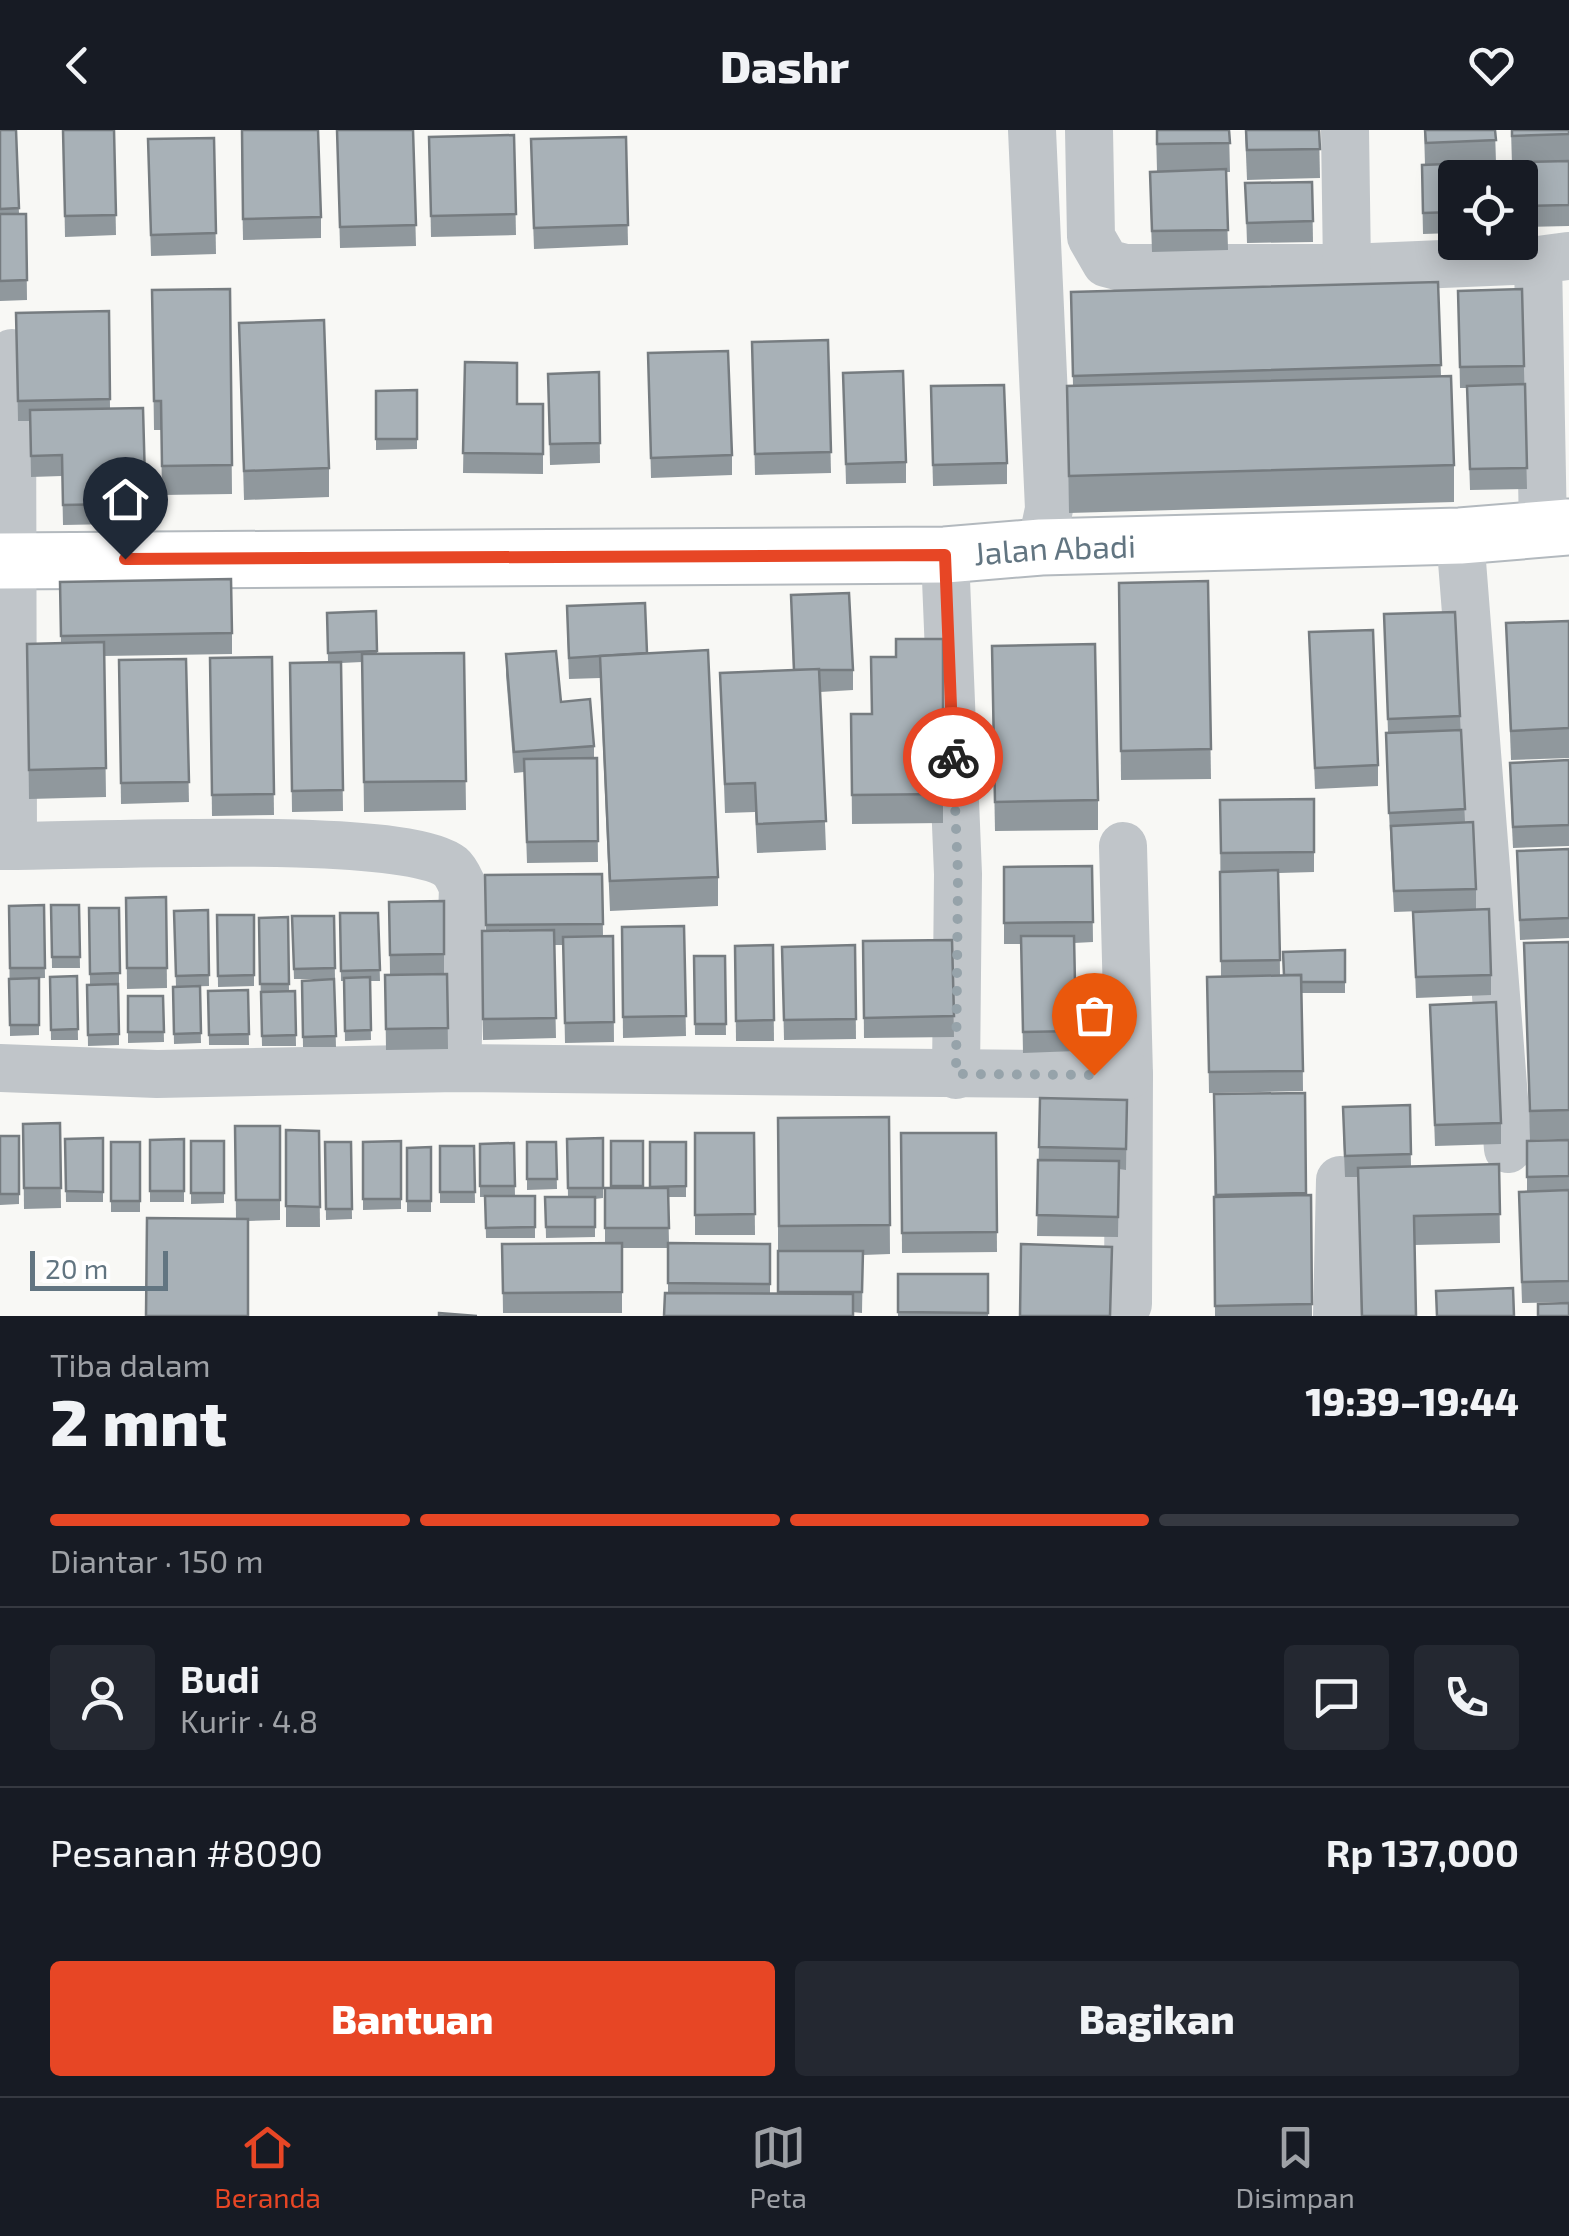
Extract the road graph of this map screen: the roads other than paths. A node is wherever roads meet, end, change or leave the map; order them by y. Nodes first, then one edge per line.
1 (1032, 130) edge
2 (1090, 130) edge
3 (1344, 130) edge
4 (1554, 258) edge
5 (1347, 268) junction
6 (12, 353) edge
7 (1556, 529) edge
8 (1460, 536) junction
9 (1041, 546) junction
10 (945, 555) junction
11 (7, 561) edge
12 (6, 846) edge
13 (1123, 846) dead end
14 (0, 1068) edge
15 (457, 1068) junction
16 (956, 1074) junction
17 (1130, 1075) junction
18 (1508, 1150) dead end
19 (1340, 1180) dead end
20 (1128, 1304) dead end
21 (1336, 1316) edge

1 - 9 street
2 - 5 street
3 - 5 street
4 - 5 street
4 - 7 street
6 - 11 street
7 - 8 street, Jalan Abadi
8 - 9 street, Jalan Abadi
8 - 18 street
9 - 10 street, Jalan Abadi
10 - 11 street, Jalan Abadi
10 - 16 street
11 - 12 street
12 - 15 street
13 - 17 street
14 - 15 street
15 - 16 street
16 - 17 street
17 - 20 street
19 - 21 street

